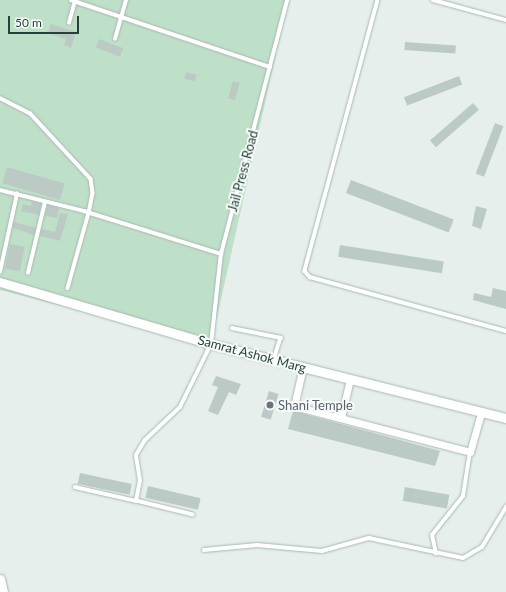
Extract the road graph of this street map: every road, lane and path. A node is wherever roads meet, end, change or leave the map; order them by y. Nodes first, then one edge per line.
1 (73, 0) edge
2 (126, 0) edge
3 (287, 0) edge
4 (378, 0) edge
5 (433, 0) edge
6 (121, 17) junction
7 (506, 20) edge
8 (69, 23) dead end
9 (115, 39) dead end
10 (270, 67) junction
11 (0, 98) edge
12 (0, 190) edge
13 (17, 194) junction
14 (45, 202) junction
15 (89, 213) junction
16 (221, 254) junction
17 (0, 272) edge
18 (28, 273) dead end
19 (0, 282) edge
20 (68, 288) dead end
21 (232, 328) dead end
22 (506, 331) edge
23 (211, 344) junction
24 (274, 360) junction
25 (304, 367) junction
26 (350, 379) junction
27 (481, 413) junction
28 (341, 418) junction
29 (506, 418) edge
30 (470, 452) junction
31 (75, 487) dead end
32 (136, 502) junction
33 (506, 507) edge
34 (193, 515) dead end
35 (204, 550) dead end
36 (436, 554) junction
37 (0, 579) edge
38 (3, 592) edge

1 - 6 lane
1 - 8 lane
2 - 6 lane
3 - 10 lane, Jail Press Road
4 - 22 lane
5 - 7 lane
6 - 9 lane
6 - 10 lane
10 - 16 lane, Jail Press Road
11 - 15 lane
12 - 13 lane
13 - 14 lane
13 - 17 lane
14 - 15 lane
14 - 18 lane
15 - 16 lane
15 - 20 lane
16 - 23 lane, Jail Press Road
19 - 23 street, Samrat Ashok Marg
21 - 24 lane
23 - 24 street, Samrat Ashok Marg
23 - 32 lane, Jail Press Road
24 - 25 street, Samrat Ashok Marg
25 - 26 street, Samrat Ashok Marg
25 - 28 street
26 - 27 street, Samrat Ashok Marg
26 - 28 street
27 - 29 street, Samrat Ashok Marg
27 - 30 street
28 - 30 street
30 - 36 lane
31 - 32 lane
32 - 34 lane
33 - 36 lane
35 - 36 lane
37 - 38 street

